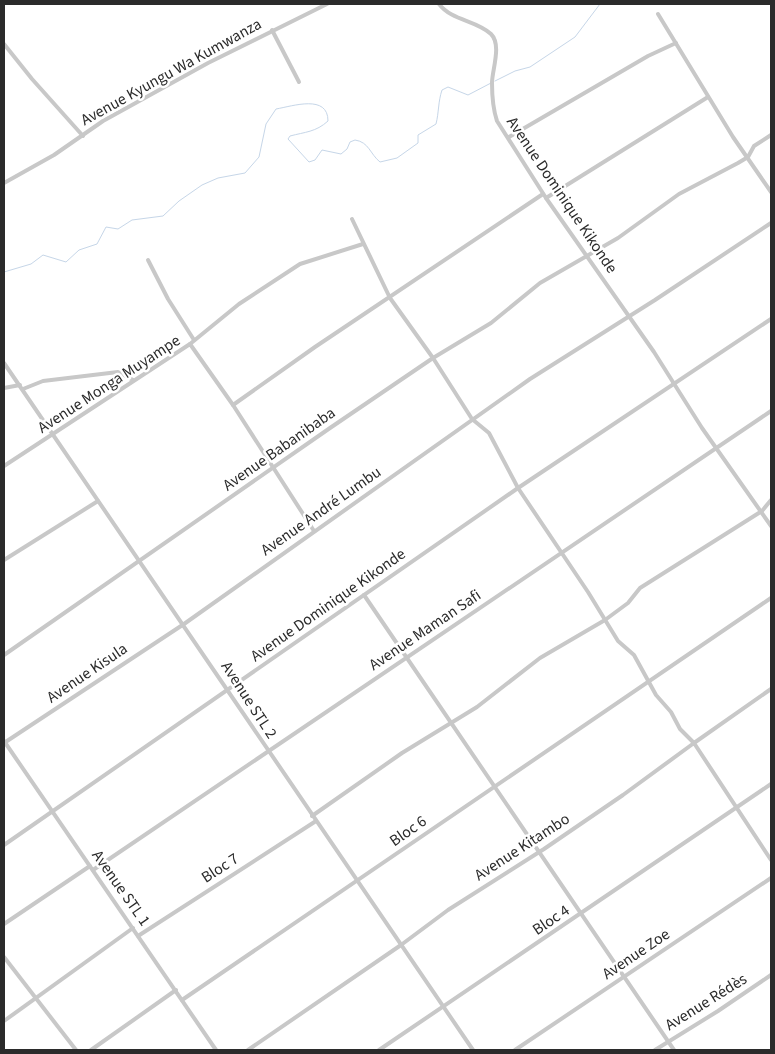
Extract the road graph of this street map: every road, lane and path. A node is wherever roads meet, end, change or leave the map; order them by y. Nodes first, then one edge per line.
1 (327, 4) edge
2 (439, 4) edge
3 (658, 14) dead end
4 (272, 30) junction
5 (676, 43) junction
6 (4, 44) edge
7 (299, 82) dead end
8 (708, 97) junction
9 (771, 135) edge
10 (83, 136) junction
11 (509, 137) junction
12 (748, 157) junction
13 (4, 183) edge
14 (771, 192) edge
15 (544, 196) junction
16 (352, 219) dead end
17 (771, 223) edge
18 (363, 244) junction
19 (586, 257) junction
20 (148, 260) dead end
21 (390, 298) junction
22 (629, 316) junction
23 (771, 319) edge
24 (194, 340) junction
25 (190, 344) junction
26 (433, 358) junction
27 (4, 364) edge
28 (133, 380) junction
29 (674, 383) junction
30 (22, 387) junction
31 (4, 388) edge
32 (233, 405) junction
33 (771, 411) edge
34 (472, 419) junction
35 (52, 436) junction
36 (716, 447) junction
37 (4, 466) edge
38 (274, 467) junction
39 (518, 488) junction
40 (771, 500) edge
41 (98, 501) junction
42 (762, 511) junction
43 (771, 526) edge
44 (314, 531) junction
45 (561, 552) junction
46 (4, 560) edge
47 (139, 561) junction
48 (364, 595) junction
49 (771, 598) edge
50 (604, 620) junction
51 (184, 624) junction
52 (4, 655) edge
53 (407, 658) junction
54 (648, 681) junction
55 (771, 689) edge
56 (228, 691) junction
57 (450, 722) junction
58 (4, 743) edge
59 (694, 743) junction
60 (267, 751) junction
61 (771, 784) edge
62 (495, 786) junction
63 (737, 809) junction
64 (52, 812) junction
65 (312, 816) junction
66 (316, 821) junction
67 (4, 845) edge
68 (540, 852) junction
69 (771, 860) edge
70 (91, 868) junction
71 (771, 878) edge
72 (356, 881) junction
73 (582, 914) junction
74 (4, 924) edge
75 (133, 928) junction
76 (138, 936) junction
77 (401, 945) junction
78 (4, 957) edge
79 (771, 975) edge
80 (624, 978) junction
81 (176, 990) junction
82 (36, 999) junction
83 (182, 1000) junction
84 (444, 1008) junction
85 (4, 1021) edge
86 (668, 1041) junction
87 (76, 1050) edge
88 (91, 1050) edge
89 (216, 1050) edge
90 (248, 1050) edge
91 (379, 1050) edge
92 (473, 1050) edge
93 (515, 1050) edge
94 (655, 1050) edge
95 (674, 1050) edge

1 - 4 street, Avenue Kyungu Wa Kumwanza
2 - 11 street, Avenue Dominique Kikonde
3 - 5 street
4 - 7 street
4 - 10 street, Avenue Kyungu Wa Kumwanza
5 - 8 street
5 - 11 street
6 - 10 street
8 - 12 street
8 - 15 street
9 - 12 street, Avenue Babanibaba
10 - 13 street, Avenue Kyungu Wa Kumwanza
11 - 15 street, Avenue Dominique Kikonde
12 - 14 street
12 - 19 street, Avenue Babanibaba
15 - 19 street, Avenue Dominique Kikonde
15 - 21 street
16 - 18 street
17 - 22 street, Avenue André Lumbu
18 - 21 street
18 - 24 street
19 - 22 street, Avenue Dominique Kikonde
19 - 26 street, Avenue Babanibaba
20 - 24 street
21 - 26 street
21 - 32 street
22 - 29 street, Avenue Dominique Kikonde
22 - 34 street, Avenue André Lumbu
23 - 29 street, Avenue Dominique Kikonde
24 - 25 street
25 - 28 street, Avenue Monga Muyampe
25 - 32 street, Avenue Monga Muyampe
26 - 34 street
26 - 38 street, Avenue Babanibaba
27 - 30 street, Avenue STL 2
28 - 30 street
28 - 35 street, Avenue Monga Muyampe
29 - 36 street, Avenue Dominique Kikonde
29 - 39 street, Avenue Dominique Kikonde
30 - 31 street
30 - 35 street, Avenue STL 2
32 - 38 street, Avenue Monga Muyampe
33 - 36 street, Avenue Maman Safi
34 - 39 street
34 - 44 street, Avenue André Lumbu
35 - 37 street, Avenue Monga Muyampe
35 - 41 street, Avenue STL 2
36 - 42 street, Avenue Dominique Kikonde
36 - 45 street, Avenue Maman Safi
38 - 44 street, Avenue Monga Muyampe
38 - 47 street, Avenue Babanibaba
39 - 45 street
39 - 48 street, Avenue Dominique Kikonde
40 - 42 street
41 - 46 street
41 - 47 street, Avenue STL 2
42 - 43 street, Avenue Dominique Kikonde
42 - 50 street
44 - 51 street, Avenue André Lumbu
45 - 50 street
45 - 53 street, Avenue Maman Safi
47 - 51 street, Avenue STL 2
47 - 52 street, Avenue Babanibaba
48 - 53 street
48 - 56 street, Avenue Dominique Kikonde
49 - 54 street, Bloc 6
50 - 54 street
50 - 57 street
51 - 56 street, Avenue STL 2
51 - 58 street, Avenue Kisula
53 - 57 street
53 - 60 street, Avenue Maman Safi
54 - 59 street
54 - 62 street, Bloc 6
55 - 59 street, Avenue Kitambo
56 - 60 street, Avenue STL 2
56 - 64 street, Avenue Dominique Kikonde
57 - 62 street
57 - 65 street
58 - 64 street, Avenue STL 1
59 - 63 street
59 - 68 street, Avenue Kitambo
60 - 65 street, Avenue STL 2
60 - 70 street, Avenue Maman Safi
61 - 63 street, Bloc 4
62 - 68 street
62 - 72 street, Bloc 6
63 - 69 street
63 - 73 street, Bloc 4
64 - 67 street, Avenue Dominique Kikonde
64 - 70 street, Avenue STL 1
65 - 66 street, Avenue STL 2
66 - 72 street, Avenue STL 2
66 - 76 street, Bloc 7
68 - 73 street
68 - 77 street, Avenue Kitambo
70 - 74 street, Avenue Maman Safi
70 - 75 street, Avenue STL 1
71 - 80 street, Avenue Zoe
72 - 77 street, Avenue STL 2
72 - 83 street, Bloc 6
73 - 80 street
73 - 84 street, Bloc 4
75 - 76 street, Avenue STL 1
75 - 82 street
76 - 81 street, Avenue STL 1
77 - 84 street, Avenue STL 2
77 - 90 street, Avenue Kitambo
78 - 82 street
79 - 86 street, Avenue Rédès
80 - 86 street
80 - 93 street, Avenue Zoe
81 - 83 street, Avenue STL 1
81 - 88 street
82 - 85 street
82 - 87 street
83 - 89 street, Avenue STL 1
84 - 91 street, Bloc 4
84 - 92 street, Avenue STL 2
86 - 94 street, Avenue Rédès
86 - 95 street

